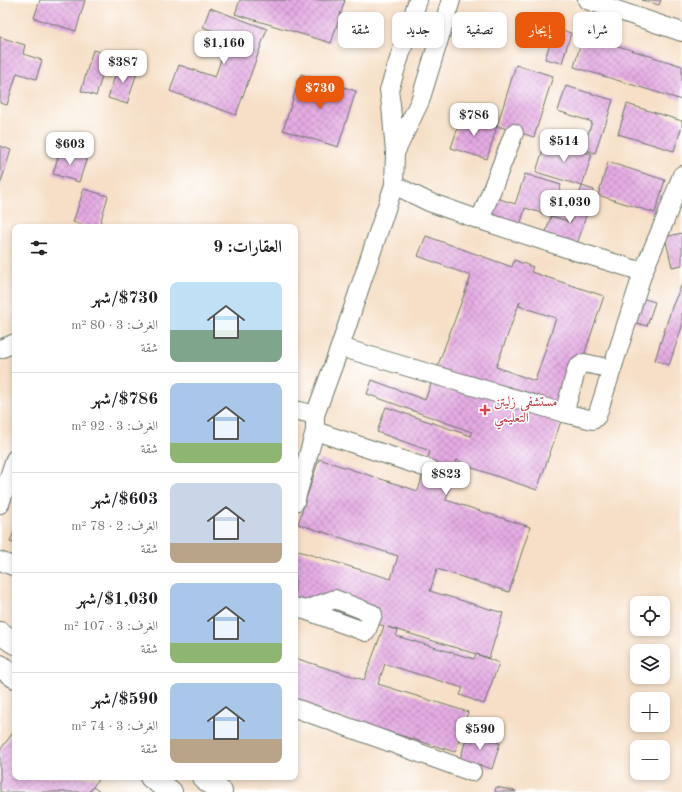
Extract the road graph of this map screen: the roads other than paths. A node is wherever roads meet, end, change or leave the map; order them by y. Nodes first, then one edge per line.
1 (418, 0) edge
2 (451, 0) edge
3 (587, 0) edge
4 (682, 32) edge
5 (514, 133) dead end
6 (395, 153) junction
7 (682, 175) edge
8 (394, 185) junction
9 (480, 220) junction
10 (643, 272) junction
11 (340, 347) junction
12 (612, 369) junction
13 (298, 412) edge
14 (564, 413) junction
15 (315, 423) junction
16 (430, 469) dead end
17 (12, 473) edge
18 (298, 490) edge
19 (0, 504) edge
20 (0, 561) edge
21 (12, 566) edge
22 (0, 633) edge
23 (12, 641) edge
24 (0, 666) edge
25 (12, 676) edge
26 (298, 709) edge
27 (472, 772) dead end
28 (155, 780) edge
29 (207, 780) edge
30 (171, 792) edge
31 (221, 792) edge

1 - 6 street
2 - 6 street
3 - 4 street
5 - 9 street
6 - 8 street
7 - 10 street
8 - 9 street
8 - 11 street
9 - 10 street
10 - 12 street
11 - 14 street
11 - 15 street
12 - 14 street
12 - 14 street
13 - 15 street
15 - 16 street
15 - 18 street
17 - 19 street
20 - 21 street
22 - 23 main road
24 - 25 main road
26 - 27 street
28 - 30 main road
29 - 31 main road

